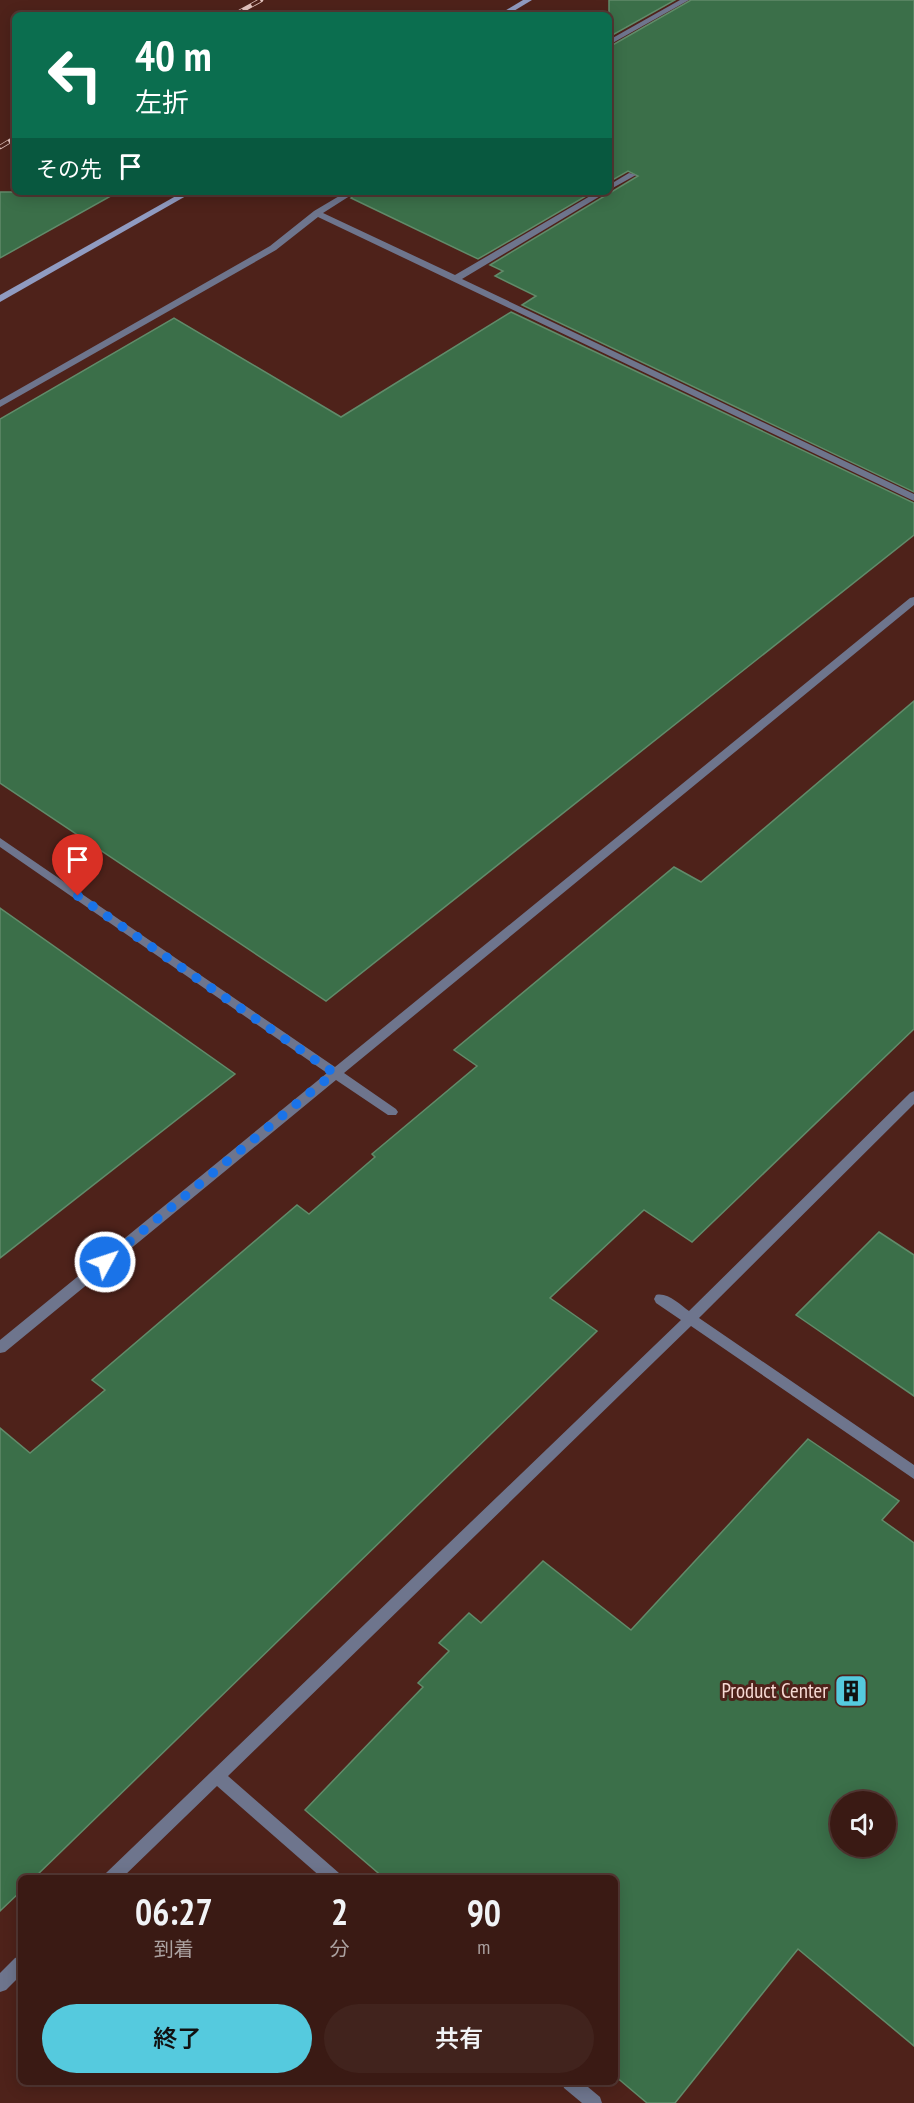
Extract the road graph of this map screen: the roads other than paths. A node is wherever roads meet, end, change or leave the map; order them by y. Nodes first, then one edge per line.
1 (528, 0) edge
2 (685, 0) edge
3 (507, 12) edge
4 (612, 41) edge
5 (632, 175) dead end
6 (612, 186) edge
7 (184, 195) edge
8 (347, 195) edge
9 (598, 195) edge
10 (317, 213) junction
11 (455, 279) junction
12 (0, 299) edge
13 (0, 404) edge
14 (914, 498) edge
15 (914, 600) edge
16 (0, 842) edge
17 (334, 1073) junction
18 (914, 1096) edge
19 (392, 1112) dead end
20 (661, 1299) dead end
21 (690, 1318) junction
22 (0, 1348) edge
23 (914, 1473) edge
24 (217, 1776) junction
25 (114, 1875) edge
26 (331, 1875) edge
27 (18, 1967) edge
28 (0, 1984) edge
29 (573, 2085) edge
30 (594, 2103) edge

1 - 3 street
2 - 4 lane
5 - 6 lane
7 - 12 street
8 - 10 lane
9 - 11 lane
10 - 11 lane
10 - 13 lane
11 - 14 lane
15 - 17 lane
16 - 17 lane
17 - 19 lane
17 - 22 lane
18 - 21 lane
20 - 21 lane
21 - 23 lane
21 - 24 lane
24 - 25 lane
24 - 26 lane
27 - 28 lane
29 - 30 lane

